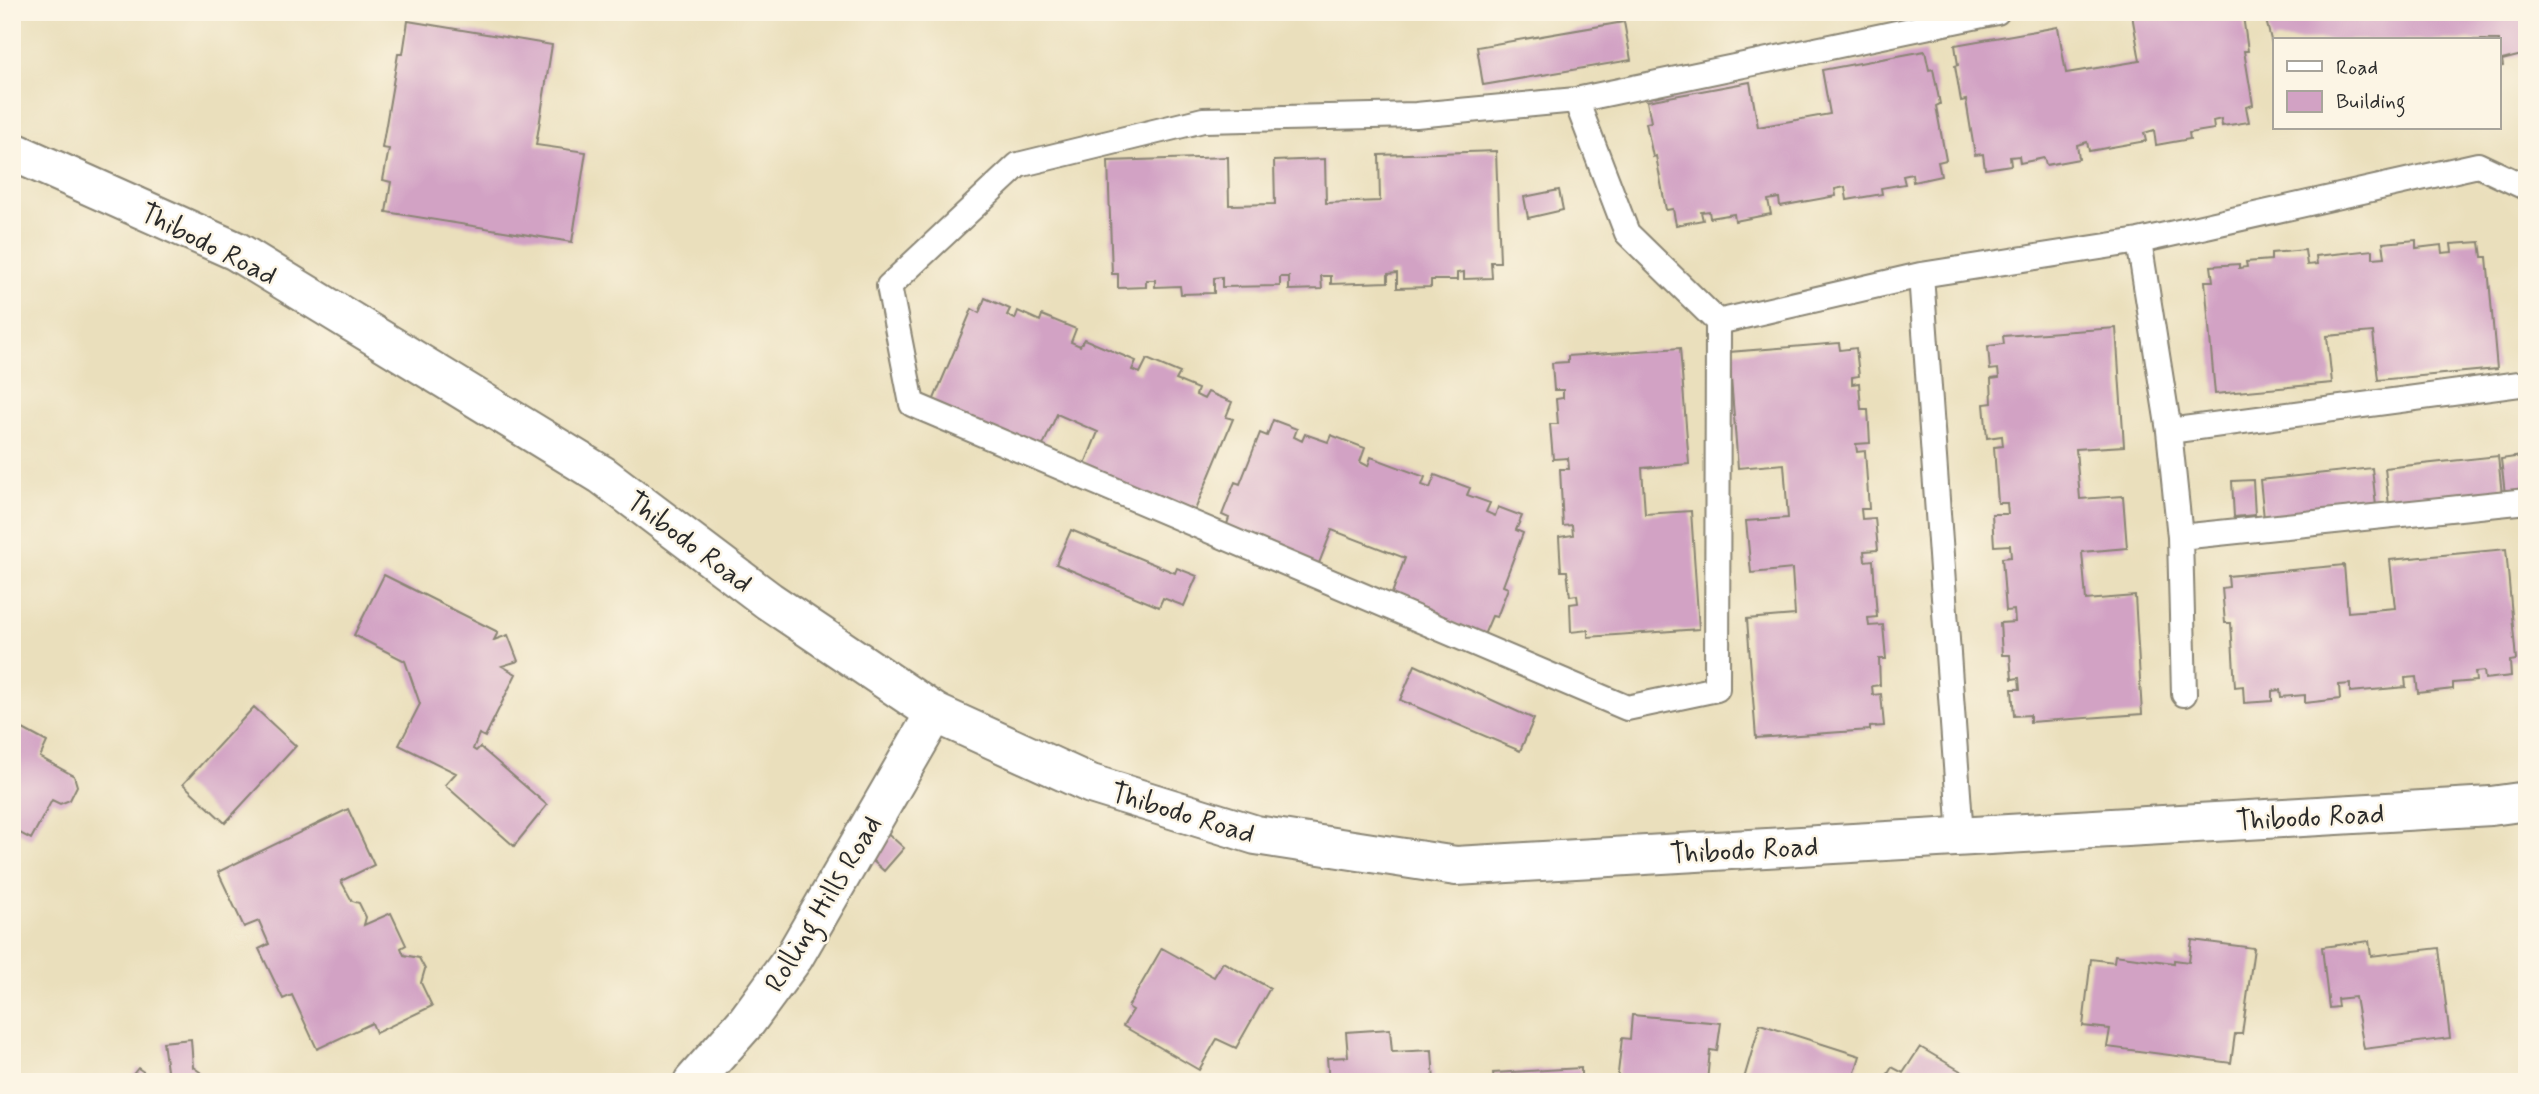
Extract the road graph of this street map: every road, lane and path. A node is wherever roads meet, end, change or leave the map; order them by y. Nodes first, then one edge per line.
1 (1997, 12) edge
2 (1576, 100) junction
3 (12, 151) edge
4 (2527, 188) edge
5 (2139, 241) junction
6 (1921, 275) junction
7 (1718, 322) junction
8 (2527, 383) edge
9 (2169, 431) junction
10 (2527, 501) edge
11 (2180, 537) junction
12 (2184, 694) dead end
13 (935, 713) junction
14 (2527, 801) edge
15 (1961, 836) junction
16 (693, 1082) edge

1 - 2 lane
2 - 7 lane
2 - 7 lane
3 - 13 street, Thibodo Road
4 - 5 lane
5 - 6 lane
5 - 9 lane
6 - 7 lane
6 - 15 lane
8 - 9 lane
9 - 11 lane
10 - 11 lane
11 - 12 lane
13 - 15 street, Thibodo Road
13 - 16 street, Rolling Hills Road
14 - 15 street, Thibodo Road

